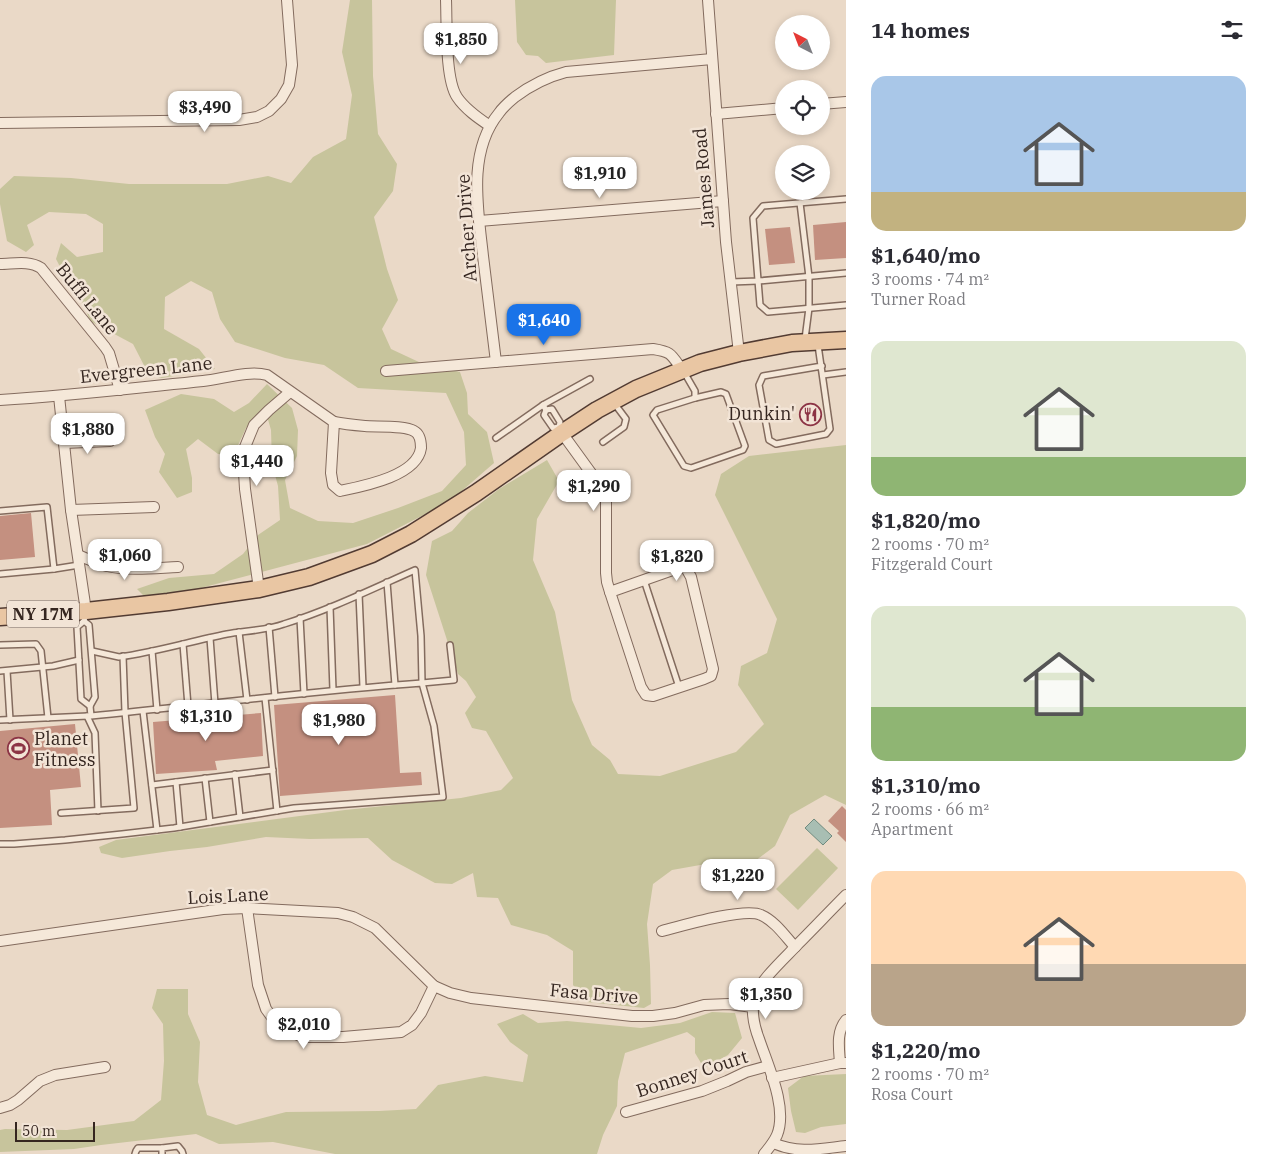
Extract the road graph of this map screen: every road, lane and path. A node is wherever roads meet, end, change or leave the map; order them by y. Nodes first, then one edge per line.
1 (288, 0) edge
2 (446, 0) edge
3 (708, 0) edge
4 (712, 59) junction
5 (846, 102) edge
6 (830, 103) edge
7 (775, 109) edge
8 (716, 114) junction
9 (0, 123) edge
10 (490, 126) junction
11 (846, 199) edge
12 (723, 202) junction
13 (800, 203) junction
14 (479, 221) junction
15 (0, 264) edge
16 (846, 273) edge
17 (809, 277) junction
18 (758, 281) junction
19 (731, 282) junction
20 (846, 305) edge
21 (809, 308) junction
22 (846, 340) edge
23 (811, 342) junction
24 (739, 353) junction
25 (496, 362) junction
26 (822, 366) junction
27 (682, 370) junction
28 (386, 371) dead end
29 (846, 372) edge
30 (823, 375) junction
31 (590, 379) dead end
32 (120, 390) junction
33 (290, 392) junction
34 (59, 396) junction
35 (695, 398) junction
36 (0, 400) edge
37 (613, 401) junction
38 (545, 407) junction
39 (334, 422) junction
40 (560, 430) junction
41 (496, 438) dead end
42 (110, 442) dead end
43 (603, 442) dead end
44 (64, 443) junction
45 (154, 507) dead end
46 (71, 510) junction
47 (0, 511) edge
48 (78, 560) junction
49 (178, 567) dead end
50 (54, 568) junction
51 (0, 574) edge
52 (644, 580) junction
53 (387, 582) junction
54 (258, 590) junction
55 (610, 592) junction
56 (359, 594) junction
57 (330, 607) junction
58 (85, 616) junction
59 (0, 617) edge
60 (300, 618) junction
61 (269, 627) junction
62 (239, 632) junction
63 (210, 638) junction
64 (183, 644) junction
65 (0, 645) edge
66 (450, 645) dead end
67 (92, 651) junction
68 (152, 651) junction
69 (121, 656) junction
70 (79, 660) junction
71 (44, 667) junction
72 (0, 671) edge
73 (7, 671) junction
74 (422, 683) junction
75 (395, 685) junction
76 (363, 687) junction
77 (679, 687) junction
78 (333, 690) junction
79 (304, 694) junction
80 (275, 697) junction
81 (265, 698) junction
82 (247, 700) junction
83 (215, 704) junction
84 (90, 706) junction
85 (188, 706) junction
86 (157, 710) junction
87 (143, 711) junction
88 (125, 712) junction
89 (89, 716) junction
90 (48, 718) junction
91 (0, 720) edge
92 (10, 720) junction
93 (273, 770) junction
94 (235, 774) junction
95 (205, 778) junction
96 (176, 782) junction
97 (152, 784) junction
98 (98, 811) junction
99 (277, 811) junction
100 (61, 813) dead end
101 (240, 817) junction
102 (210, 822) junction
103 (180, 827) junction
104 (157, 830) junction
105 (0, 844) edge
106 (846, 895) edge
107 (247, 908) junction
108 (662, 931) dead end
109 (0, 941) edge
110 (795, 947) junction
111 (434, 986) junction
112 (753, 1007) junction
113 (846, 1020) edge
114 (843, 1063) edge
115 (768, 1066) junction
116 (105, 1067) dead end
117 (772, 1078) junction
118 (0, 1108) edge
119 (626, 1112) dead end
120 (772, 1144) junction
121 (846, 1146) edge
122 (162, 1148) junction
123 (135, 1154) edge
124 (162, 1154) edge
125 (183, 1154) edge
126 (764, 1154) edge

1 - 9 street
2 - 10 street
3 - 4 street, James Road
4 - 8 street, James Road
4 - 10 street, Archer Drive
5 - 6 street
7 - 8 street
8 - 12 street, James Road
10 - 14 street, Archer Drive
11 - 13 lane
12 - 14 street
12 - 19 street, James Road
13 - 17 lane
13 - 18 lane
14 - 25 street, Archer Drive
15 - 32 street, Buffi Lane
16 - 17 lane
17 - 18 lane
17 - 21 lane
18 - 19 lane
18 - 21 lane
19 - 24 street, James Road
20 - 21 lane
21 - 23 lane
22 - 23 main road, NY 17M
23 - 24 main road, NY 17M
23 - 26 lane
24 - 27 main road, NY 17M
25 - 27 street
25 - 28 street
26 - 30 lane
26 - 30 lane
27 - 35 lane
27 - 37 main road, NY 17M
29 - 30 lane
31 - 38 lane
32 - 33 street, Evergreen Lane
32 - 34 street, Evergreen Lane
33 - 39 street, Evergreen Lane
33 - 54 street
34 - 36 street, Evergreen Lane
34 - 44 street
35 - 35 lane
37 - 40 main road, NY 17M
37 - 43 lane
38 - 40 lane
38 - 40 lane
38 - 41 lane
39 - 39 street
40 - 54 main road, NY 17M
40 - 55 street
42 - 44 street
44 - 46 street
45 - 46 street
46 - 48 street
47 - 50 lane
48 - 49 street
48 - 50 lane
48 - 58 street
50 - 51 lane
52 - 55 street
52 - 77 lane
52 - 77 street
53 - 56 lane
53 - 74 lane
53 - 75 lane
54 - 58 main road, NY 17M
55 - 77 street
56 - 57 lane
56 - 76 lane
57 - 60 lane
57 - 78 lane
58 - 59 main road, NY 17M
58 - 67 lane
58 - 70 lane
60 - 61 lane
60 - 79 lane
61 - 62 lane
61 - 80 lane
62 - 63 lane
62 - 82 lane
63 - 64 lane
63 - 83 lane
64 - 68 lane
64 - 85 lane
65 - 71 lane
66 - 74 lane
67 - 69 lane
67 - 84 lane
68 - 69 lane
68 - 86 lane
69 - 88 lane
70 - 71 lane
70 - 84 lane
71 - 73 lane
71 - 90 lane
72 - 73 lane
73 - 92 lane
74 - 75 lane
74 - 99 lane
75 - 76 lane
76 - 78 lane
78 - 79 lane
79 - 80 lane
80 - 81 lane
81 - 82 lane
81 - 93 lane
82 - 83 lane
83 - 85 lane
84 - 89 lane
85 - 86 lane
86 - 87 lane
87 - 88 lane
87 - 97 lane
88 - 89 lane
88 - 98 lane
89 - 90 lane
89 - 98 lane
90 - 92 lane
91 - 92 lane
93 - 94 lane
93 - 99 lane
94 - 95 lane
94 - 101 lane
95 - 96 lane
95 - 102 lane
96 - 97 lane
96 - 103 lane
97 - 104 lane
98 - 100 lane
99 - 101 lane
101 - 102 lane
102 - 103 lane
103 - 104 lane
104 - 105 lane
106 - 110 street
107 - 109 street, Lois Lane
107 - 111 street, Lois Lane
107 - 111 street
108 - 110 street
110 - 112 street
111 - 112 street, Fasa Drive
112 - 115 street
113 - 114 street
114 - 117 street
115 - 117 street
115 - 119 street, Bonney Court
116 - 118 street
117 - 120 street
120 - 121 street
120 - 126 street
122 - 123 lane
122 - 124 lane
122 - 125 lane

